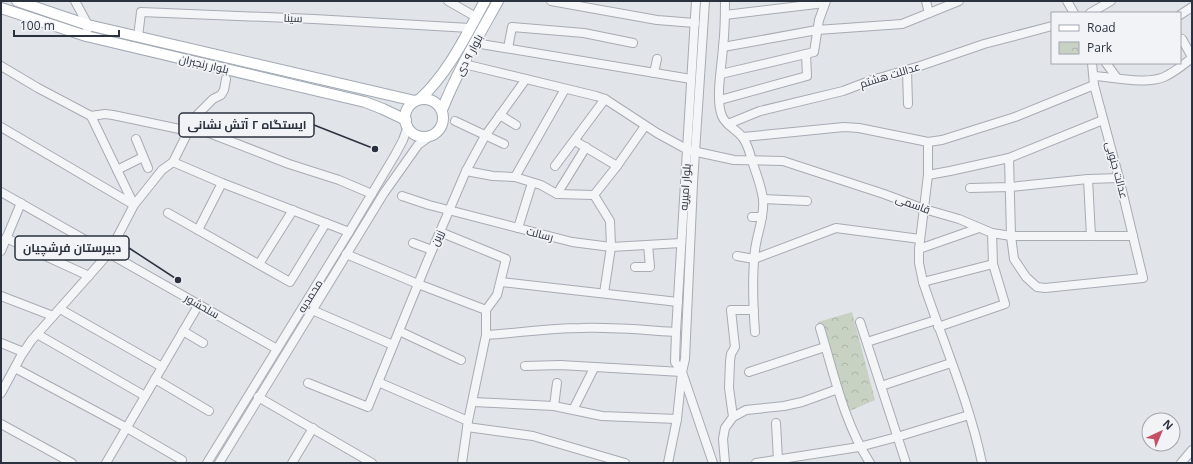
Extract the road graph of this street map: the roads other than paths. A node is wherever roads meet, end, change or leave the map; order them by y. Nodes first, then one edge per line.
1 (18, 1) edge
2 (75, 1) edge
3 (448, 1) edge
4 (485, 1) edge
5 (498, 1) edge
6 (552, 1) edge
7 (696, 1) edge
8 (705, 1) edge
9 (725, 1) edge
10 (926, 1) edge
11 (959, 1) edge
12 (1067, 1) edge
13 (1111, 1) edge
14 (825, 2) edge
15 (595, 5) edge
16 (1, 8) edge
17 (1192, 8) edge
18 (1073, 12) edge
19 (1092, 12) edge
20 (930, 13) junction
21 (1181, 14) edge
22 (725, 15) junction
23 (476, 17) junction
24 (695, 23) junction
25 (88, 25) junction
26 (1051, 26) edge
27 (470, 28) junction
28 (817, 30) junction
29 (86, 36) junction
30 (138, 37) junction
31 (1182, 39) dead end
32 (475, 43) junction
33 (633, 43) dead end
34 (724, 47) junction
35 (508, 48) junction
36 (806, 54) junction
37 (1192, 57) edge
38 (657, 60) dead end
39 (464, 64) junction
40 (1092, 64) edge
41 (1107, 64) edge
42 (1, 66) edge
43 (907, 71) junction
44 (654, 73) junction
45 (721, 74) junction
46 (1094, 76) junction
47 (1117, 78) junction
48 (526, 79) junction
49 (691, 79) junction
50 (226, 80) dead end
51 (1094, 85) junction
52 (566, 89) junction
53 (417, 100) junction
54 (605, 100) junction
55 (720, 100) junction
56 (908, 104) dead end
57 (442, 110) junction
58 (500, 115) junction
59 (91, 116) junction
60 (1103, 120) junction
61 (455, 121) dead end
62 (407, 123) junction
63 (728, 124) junction
64 (516, 125) dead end
65 (644, 126) junction
66 (1, 127) edge
67 (190, 128) junction
68 (430, 136) junction
69 (485, 136) junction
70 (743, 137) junction
71 (136, 139) dead end
72 (575, 141) junction
73 (928, 142) junction
74 (504, 144) dead end
75 (586, 147) junction
76 (692, 150) junction
77 (143, 157) junction
78 (1009, 158) junction
79 (752, 160) junction
80 (173, 162) junction
81 (555, 166) dead end
82 (616, 166) junction
83 (148, 168) dead end
84 (117, 170) junction
85 (466, 171) junction
86 (928, 175) junction
87 (515, 177) junction
88 (1119, 178) junction
89 (1088, 179) junction
90 (532, 182) junction
91 (222, 183) junction
92 (1010, 187) junction
93 (970, 188) dead end
94 (1, 192) edge
95 (372, 194) junction
96 (557, 194) junction
97 (594, 195) junction
98 (402, 196) dead end
99 (763, 199) junction
100 (807, 201) dead end
101 (21, 203) junction
102 (134, 205) junction
103 (924, 209) junction
104 (293, 210) junction
105 (449, 210) junction
106 (168, 213) dead end
107 (752, 217) dead end
108 (762, 217) junction
109 (326, 223) junction
110 (518, 228) junction
111 (979, 228) junction
112 (198, 230) junction
113 (349, 232) junction
114 (440, 232) junction
115 (992, 233) junction
116 (1011, 236) junction
117 (1091, 236) junction
118 (1133, 236) junction
119 (6, 238) junction
120 (920, 238) junction
121 (414, 243) dead end
122 (681, 243) junction
123 (648, 246) junction
124 (611, 247) junction
125 (918, 249) junction
126 (432, 250) junction
127 (1, 251) edge
128 (110, 253) junction
129 (346, 254) junction
130 (737, 256) dead end
131 (754, 259) junction
132 (259, 264) junction
133 (993, 264) junction
134 (635, 267) dead end
135 (89, 276) junction
136 (500, 282) junction
137 (923, 282) junction
138 (418, 284) junction
139 (604, 293) junction
140 (1, 296) edge
141 (678, 302) junction
142 (199, 304) junction
143 (60, 309) junction
144 (312, 310) junction
145 (486, 310) junction
146 (754, 310) junction
147 (53, 316) junction
148 (860, 322) dead end
149 (937, 323) junction
150 (820, 328) dead end
151 (183, 331) junction
152 (399, 331) junction
153 (676, 332) junction
154 (755, 332) dead end
155 (37, 334) junction
156 (486, 335) junction
157 (866, 342) junction
158 (1, 343) edge
159 (203, 343) dead end
160 (393, 345) junction
161 (825, 347) junction
162 (277, 349) junction
163 (24, 352) junction
164 (461, 360) dead end
165 (951, 363) junction
166 (525, 366) dead end
167 (162, 367) junction
168 (15, 368) junction
169 (594, 368) junction
170 (682, 372) junction
171 (749, 372) dead end
172 (155, 379) junction
173 (378, 382) junction
174 (308, 383) dead end
175 (556, 384) dead end
176 (881, 386) junction
177 (838, 388) junction
178 (1, 393) edge
179 (145, 396) junction
180 (258, 397) junction
181 (473, 402) junction
182 (554, 406) junction
183 (573, 410) junction
184 (209, 411) dead end
185 (969, 415) junction
186 (732, 417) junction
187 (677, 419) junction
188 (776, 423) dead end
189 (1, 424) edge
190 (468, 424) junction
191 (127, 428) junction
192 (313, 428) junction
193 (897, 437) junction
194 (859, 447) junction
195 (1192, 450) edge
196 (182, 460) dead end
197 (778, 460) junction
198 (72, 463) edge
199 (106, 463) edge
200 (207, 463) edge
201 (219, 463) edge
202 (292, 463) edge
203 (372, 463) edge
204 (462, 463) edge
205 (625, 463) edge
206 (668, 463) edge
207 (713, 463) edge
208 (725, 463) edge
209 (756, 463) edge
210 (870, 463) edge
211 (906, 463) edge
212 (982, 463) edge
213 (1181, 463) edge

1 - 25 main road, بلوار رنجبران
2 - 25 street
3 - 23 street
4 - 23 main road, بلوار ۹ دی
5 - 32 main road, بلوار ۹ دی
6 - 15 street
7 - 24 street, بلوار امیریه
8 - 76 street, بلوار امیریه
9 - 22 street
10 - 20 street
11 - 20 street
12 - 18 street
13 - 19 street
14 - 22 street
14 - 28 street
15 - 24 street
16 - 29 main road, بلوار رنجبران
17 - 21 street
20 - 28 street
22 - 34 street
23 - 27 main road, بلوار ۹ دی
24 - 49 street, بلوار امیریه
25 - 29 street
25 - 30 main road, بلوار رنجبران
26 - 43 street, عداللت هشتم
27 - 30 street, سینا
27 - 53 main road, بلوار ۹ دی
28 - 34 street
28 - 36 street
29 - 62 main road, بلوار رنجبران
30 - 53 main road, بلوار رنجبران
31 - 37 street
32 - 35 street
32 - 39 main road, بلوار ۹ دی
33 - 35 street
34 - 45 street
35 - 44 street
36 - 45 street
36 - 55 street
37 - 47 street
38 - 44 street
39 - 48 street, قاسمی
39 - 57 main road, بلوار ۹ دی
40 - 46 street, عدالت جنوبی
41 - 47 street
42 - 59 street
43 - 56 street
43 - 63 street, عداللت هشتم
44 - 49 street
45 - 55 street
46 - 47 street
46 - 51 street, عدالت جنوبی
48 - 52 street, قاسمی
48 - 58 street, زرین
49 - 76 street, بلوار امیریه
50 - 67 street
51 - 60 street, عدالت جنوبی
51 - 73 street
52 - 54 street, قاسمی
52 - 87 street
53 - 57 main road
53 - 62 main road
54 - 65 street, قاسمی
54 - 72 street
55 - 63 street
57 - 68 main road
58 - 64 street
58 - 69 street, زرین
59 - 67 street
59 - 84 street
60 - 78 street
60 - 88 street, عدالت جنوبی
61 - 69 street
62 - 68 main road
62 - 95 street, محمدیه
63 - 70 street
65 - 76 street, قاسمی
65 - 82 street
66 - 102 street
67 - 80 street
67 - 95 street
68 - 129 street, محمدیه
69 - 74 street
69 - 85 street, زرین
70 - 73 street
70 - 79 street
71 - 77 street
72 - 75 street
72 - 81 street
73 - 86 street
75 - 82 street
75 - 96 street
76 - 79 street, قاسمی
76 - 122 street, بلوار امیریه
76 - 170 street, بلوار امیریه
77 - 83 street
77 - 84 street
78 - 86 street
78 - 92 street
79 - 99 street
79 - 103 street, قاسمی
80 - 91 street
80 - 102 street
82 - 97 street
84 - 102 street
85 - 87 street
85 - 105 street, زرین
86 - 103 street
87 - 90 street
88 - 89 street
88 - 118 street, عدالت جنوبی
89 - 92 street
89 - 117 street
90 - 96 street
90 - 110 street
91 - 104 street
91 - 112 street
92 - 93 street
92 - 116 street
94 - 101 street, سلحشور
95 - 113 street, محمدیه
96 - 97 street
97 - 124 street
98 - 105 street, رسالت
99 - 100 street
99 - 108 street
101 - 119 street
101 - 128 street, سلحشور
102 - 128 street
103 - 111 street, قاسمی
103 - 120 street
104 - 109 street
104 - 132 street
105 - 110 street, رسالت
105 - 114 street, زرین
106 - 112 street
107 - 108 street
108 - 131 street
109 - 113 street
109 - 132 street
110 - 124 street, رسالت
111 - 115 street, قاسمی
111 - 125 street
112 - 132 street
113 - 162 street, محمدیه
114 - 126 street, زرین
114 - 136 street
115 - 116 street, قاسمی
115 - 133 street
116 - 117 street, قاسمی
116 - 118 street, عدالت جنوبی
117 - 118 street, قاسمی
119 - 127 street
119 - 135 street
120 - 125 street
120 - 131 street
121 - 126 street
122 - 123 street, رسالت
122 - 141 street, بلوار امیریه
123 - 124 street, رسالت
123 - 134 street
124 - 139 street
125 - 137 street
126 - 138 street, زرین
128 - 135 street
128 - 142 street, سلحشور
129 - 138 street
129 - 144 street, محمدیه
130 - 131 street
131 - 146 street
133 - 137 street
133 - 149 street
135 - 143 street
136 - 139 street
136 - 145 street
137 - 149 street
138 - 145 street
138 - 152 street, زرین
139 - 141 street
140 - 147 street
141 - 153 street, بلوار امیریه
142 - 151 street
142 - 162 street, سلحشور
143 - 147 street
143 - 167 street
144 - 160 street
144 - 180 street, محمدیه
145 - 156 street
146 - 154 street
146 - 186 street
147 - 155 street
148 - 157 street
149 - 157 street
149 - 165 street
150 - 161 street
151 - 159 street
151 - 167 street
152 - 160 street, زرین
152 - 164 street
153 - 156 street
153 - 170 street, بلوار امیریه
155 - 163 street
155 - 179 street
156 - 181 street
157 - 176 street
158 - 163 street
160 - 173 street, زرین
161 - 171 street
161 - 177 street
162 - 200 street, محمدیه
163 - 168 street
165 - 176 street
165 - 185 street
166 - 169 street
167 - 172 street
168 - 178 street
168 - 191 street
169 - 170 street
169 - 183 street
170 - 187 street
170 - 207 street, بلوار امیریه
172 - 179 street
172 - 184 street
173 - 174 street, زرین
173 - 190 street
175 - 182 street
176 - 193 street
177 - 186 street
177 - 194 street
179 - 191 street
180 - 192 street
180 - 201 street, محمدیه
181 - 182 street
181 - 190 street
182 - 183 street
183 - 187 street
185 - 193 street
185 - 212 street
186 - 208 street
187 - 206 street
188 - 197 street
189 - 198 street
190 - 204 street
190 - 205 street
191 - 196 street
191 - 199 street
192 - 202 street
192 - 203 street
193 - 194 street
193 - 211 street
194 - 197 street
194 - 210 street
195 - 213 street
197 - 209 street

